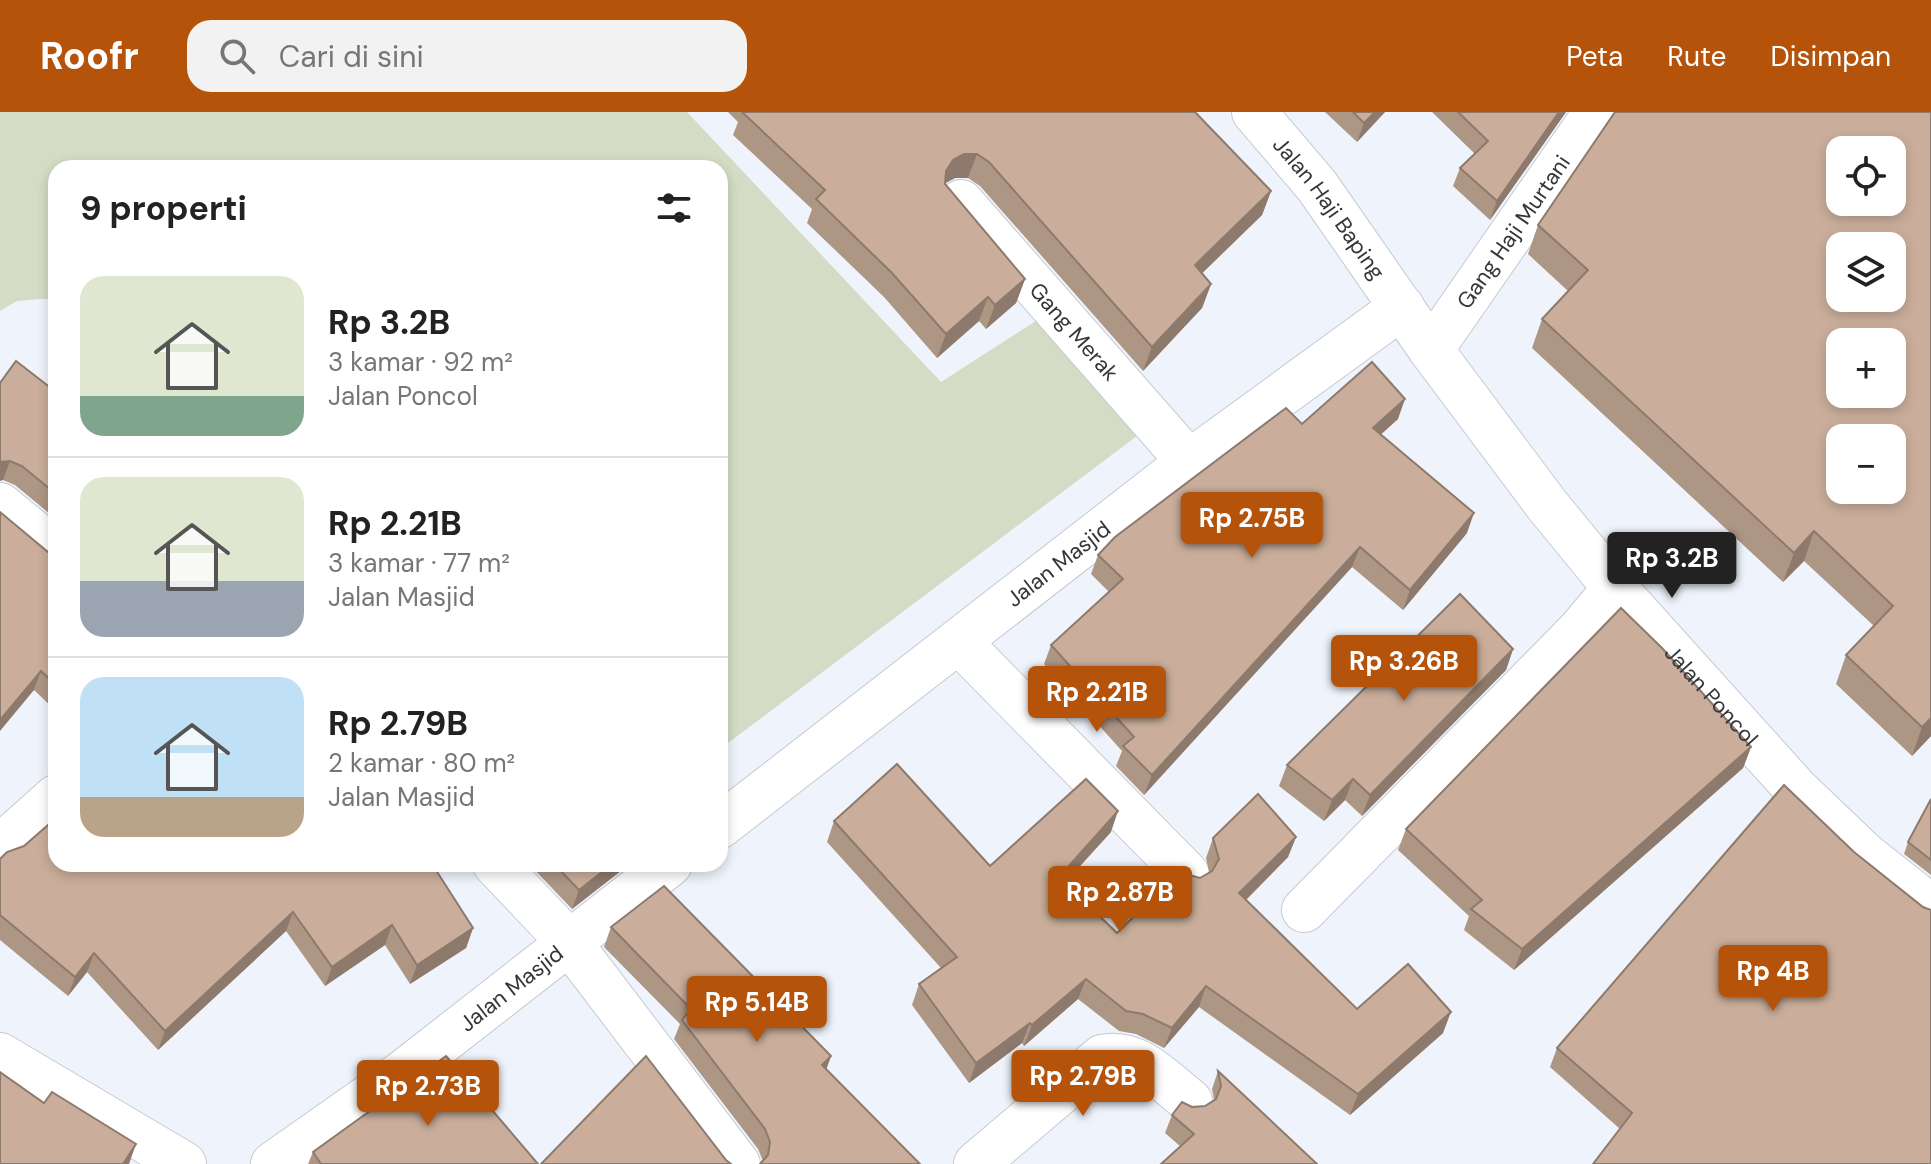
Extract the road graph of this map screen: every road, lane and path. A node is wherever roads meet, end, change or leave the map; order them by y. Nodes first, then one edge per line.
1 (1596, 112) edge
2 (1265, 116) edge
3 (961, 202) edge
4 (1402, 307) junction
5 (1431, 350) junction
6 (1189, 462) junction
7 (0, 505) edge
8 (48, 544) edge
9 (1615, 588) junction
10 (959, 642) junction
11 (48, 804) edge
12 (728, 820) edge
13 (0, 847) edge
14 (503, 872) edge
15 (660, 872) edge
16 (1187, 874) edge
17 (1931, 907) edge
18 (1304, 910) dead end
19 (569, 942) junction
20 (0, 1055) edge
21 (1190, 1101) dead end
22 (184, 1164) edge
23 (273, 1164) edge
24 (738, 1164) edge
25 (976, 1164) edge

1 - 5 street, Gang Haji Murtani
2 - 4 street, Jalan Haji Baping
3 - 6 street, Gang Merak
4 - 5 street, Jalan Poncol
4 - 6 street, Jalan Masjid
5 - 9 street, Jalan Poncol
6 - 10 street, Jalan Masjid
7 - 8 street
9 - 17 street, Jalan Poncol
9 - 18 street
10 - 12 street, Jalan Masjid
10 - 16 street
11 - 13 street
14 - 19 street
15 - 19 street, Jalan Masjid
19 - 23 street, Jalan Masjid
19 - 24 street
20 - 22 street
21 - 25 street

